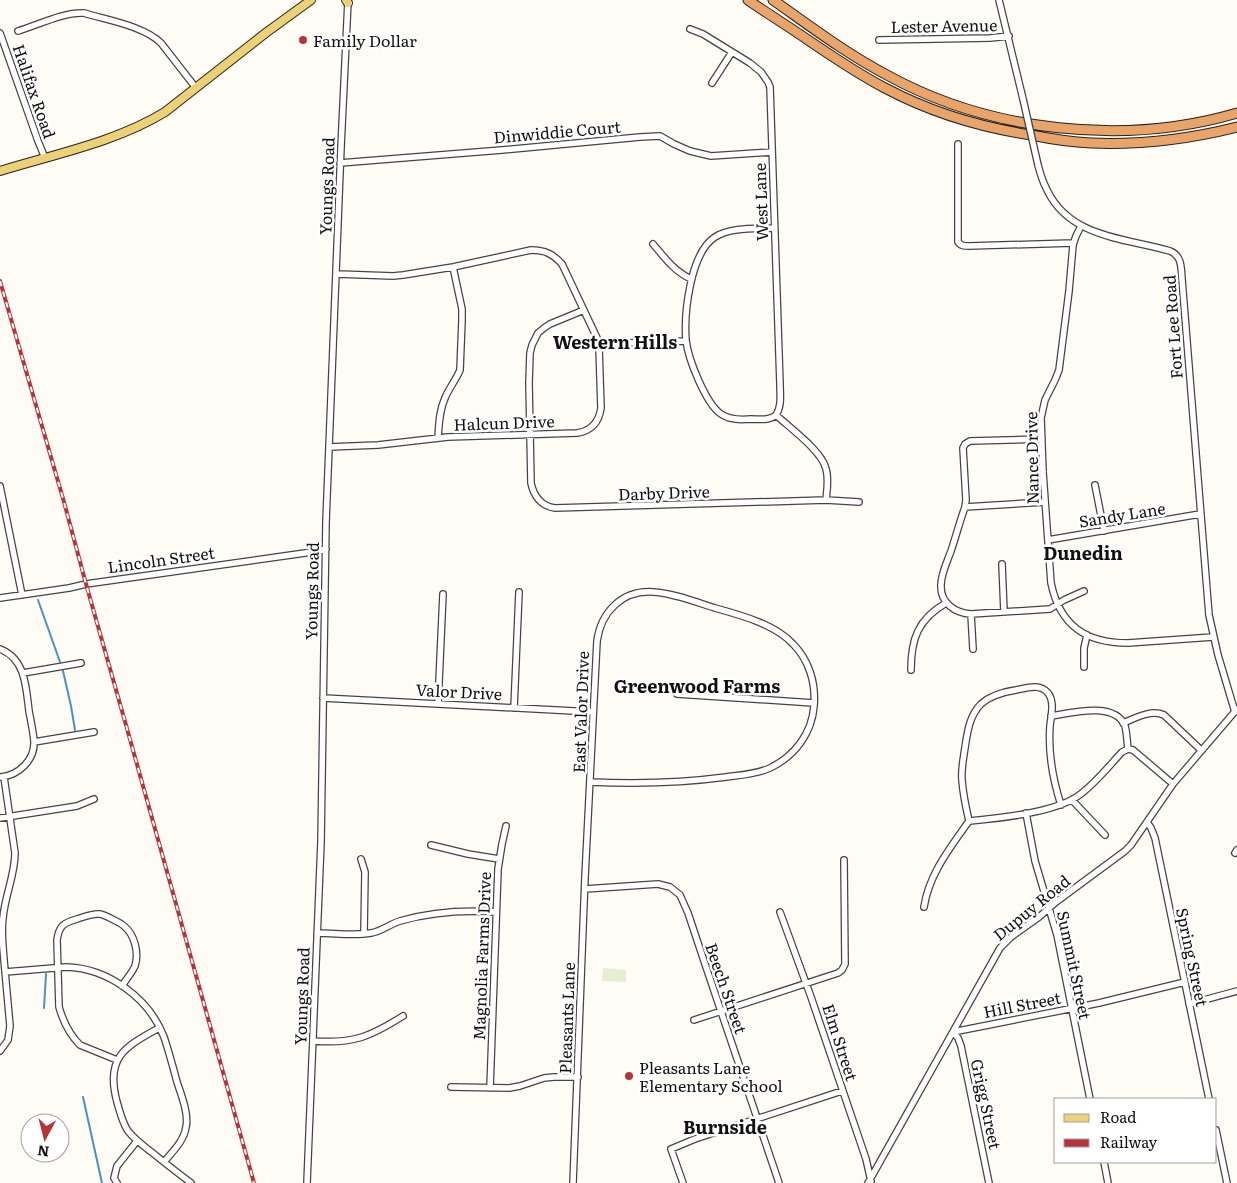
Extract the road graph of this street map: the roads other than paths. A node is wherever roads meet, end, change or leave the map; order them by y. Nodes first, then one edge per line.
1 (311, 0) edge
2 (748, 0) edge
3 (773, 0) edge
4 (999, 0) edge
5 (347, 1) edge
6 (690, 29) dead end
7 (18, 32) dead end
8 (0, 33) edge
9 (1009, 36) junction
10 (879, 40) dead end
11 (732, 52) junction
12 (712, 83) dead end
13 (196, 88) junction
14 (1237, 113) edge
15 (1237, 126) edge
16 (958, 144) dead end
17 (772, 152) junction
18 (45, 158) junction
19 (340, 163) junction
20 (0, 171) edge
21 (1081, 226) junction
22 (774, 228) junction
23 (1073, 243) junction
24 (653, 244) dead end
25 (453, 267) junction
26 (337, 274) junction
27 (691, 279) junction
28 (584, 310) junction
29 (686, 341) junction
30 (598, 344) junction
31 (776, 415) junction
32 (530, 435) junction
33 (438, 438) junction
34 (1042, 440) junction
35 (329, 447) junction
36 (1095, 485) dead end
37 (0, 486) edge
38 (826, 500) junction
39 (859, 502) dead end
40 (1045, 502) junction
41 (965, 506) junction
42 (1200, 514) junction
43 (1104, 530) junction
44 (1048, 540) junction
45 (326, 549) junction
46 (1002, 564) dead end
47 (519, 592) dead end
48 (1084, 592) dead end
49 (443, 594) dead end
50 (22, 595) junction
51 (0, 598) edge
52 (946, 603) junction
53 (1058, 604) junction
54 (1004, 612) junction
55 (971, 614) junction
56 (1088, 635) junction
57 (1213, 637) junction
58 (0, 648) edge
59 (973, 649) dead end
60 (81, 663) dead end
61 (1084, 667) dead end
62 (910, 670) dead end
63 (23, 673) junction
64 (677, 694) dead end
65 (323, 698) junction
66 (814, 702) junction
67 (438, 704) junction
68 (514, 708) junction
69 (1236, 710) edge
70 (593, 712) junction
71 (1051, 716) junction
72 (1124, 723) junction
73 (94, 732) dead end
74 (34, 742) junction
75 (1128, 749) junction
76 (1201, 750) junction
77 (2, 777) edge
78 (591, 782) junction
79 (1172, 784) junction
80 (94, 799) dead end
81 (1072, 800) junction
82 (1061, 804) junction
83 (1026, 813) junction
84 (10, 816) junction
85 (0, 818) edge
86 (969, 821) junction
87 (1146, 822) junction
88 (506, 826) dead end
89 (1105, 836) dead end
90 (431, 845) dead end
91 (587, 855) joint
92 (361, 859) dead end
93 (499, 859) junction
94 (844, 860) dead end
95 (585, 889) junction
96 (924, 907) dead end
97 (1049, 908) junction
98 (496, 912) junction
99 (780, 912) dead end
100 (317, 932) junction
101 (364, 934) junction
102 (58, 968) junction
103 (5, 972) junction
104 (1185, 982) junction
105 (806, 983) junction
106 (122, 986) junction
107 (1237, 991) edge
108 (1189, 1004) junction
109 (1071, 1008) junction
110 (721, 1011) junction
111 (403, 1016) dead end
112 (694, 1020) dead end
113 (159, 1028) junction
114 (953, 1032) junction
115 (313, 1041) junction
116 (0, 1051) edge
117 (117, 1060) junction
118 (578, 1077) junction
119 (451, 1087) dead end
120 (490, 1088) junction
121 (842, 1091) junction
122 (1090, 1098) edge
123 (1209, 1098) edge
124 (757, 1120) junction
125 (1217, 1135) edge
126 (137, 1141) junction
127 (164, 1162) junction
128 (1104, 1163) edge
129 (870, 1182) edge
130 (117, 1183) edge
131 (191, 1183) edge
132 (307, 1183) edge
133 (573, 1183) edge
134 (682, 1183) edge
135 (779, 1183) edge
136 (990, 1183) edge
137 (1108, 1183) edge
138 (1226, 1183) edge

1 - 13 main road
2 - 15 highway
3 - 14 highway
4 - 9 street, Fort Lee Road
5 - 19 street, Youngs Road
6 - 11 street, West Lane
7 - 13 street
8 - 18 street, Halifax Road
9 - 10 street, Lester Avenue
9 - 21 street, Fort Lee Road, bridge
11 - 12 street
11 - 17 street, West Lane
13 - 18 main road
16 - 23 street
17 - 19 street, Dinwiddie Court
17 - 22 street, West Lane
18 - 20 main road
19 - 26 street, Youngs Road
21 - 23 street, Nance Drive
21 - 42 street, Fort Lee Road
22 - 27 street
22 - 31 street, West Lane
23 - 34 street, Nance Drive
24 - 27 street
25 - 26 street, Halcun Drive
25 - 28 street, Halcun Drive
25 - 33 street
26 - 35 street, Youngs Road
27 - 29 street
28 - 30 street, Halcun Drive
28 - 32 street
29 - 30 street
29 - 31 street
30 - 32 street, Halcun Drive
31 - 38 street
32 - 33 street, Halcun Drive
32 - 38 street, Darby Drive
33 - 35 street, Halcun Drive
34 - 40 street, Nance Drive
34 - 41 street
35 - 45 street, Youngs Road
36 - 43 street
37 - 50 street
38 - 39 street, Darby Drive
40 - 41 street
40 - 44 street, Nance Drive
41 - 52 street
42 - 43 street, Sandy Lane
42 - 57 street, Fort Lee Road
43 - 44 street, Sandy Lane
44 - 53 street, Nance Drive
45 - 50 street, Lincoln Street
45 - 65 street, Youngs Road
46 - 54 street
47 - 68 street
48 - 53 street
49 - 67 street
50 - 51 street, Lincoln Street
52 - 55 street
52 - 62 street
53 - 54 street
53 - 56 street, Nance Drive
54 - 55 street
55 - 59 street
56 - 57 street, Nance Drive
56 - 61 street
57 - 69 street, Fort Lee Road
58 - 63 street
60 - 63 street
63 - 74 street
64 - 66 street
65 - 67 street, Valor Drive
65 - 100 street, Youngs Road
66 - 70 street, East Valor Drive
66 - 78 street
67 - 68 street, Valor Drive
68 - 70 street, Valor Drive
69 - 76 street, Dupuy Road
70 - 78 street, East Valor Drive
71 - 72 street
71 - 82 street
71 - 86 street
72 - 75 street
72 - 76 street
73 - 74 street
74 - 77 street
75 - 79 street
75 - 81 street
76 - 79 street, Dupuy Road
77 - 84 street
78 - 91 street, East Valor Drive
79 - 87 street, Dupuy Road
80 - 84 street
81 - 82 street
81 - 89 street
82 - 83 street
83 - 86 street
83 - 97 street, Summit Street
84 - 85 street
84 - 103 street
86 - 96 street
87 - 97 street, Dupuy Road
87 - 104 street, Spring Street
88 - 93 street, Magnolia Farms Drive
90 - 93 street
91 - 95 street, Pleasants Lane
92 - 101 street
93 - 98 street, Magnolia Farms Drive
94 - 105 street
95 - 110 street, Beech Street
95 - 118 street, Pleasants Lane
97 - 109 street, Summit Street
97 - 114 street, Dupuy Road
98 - 101 street
98 - 120 street, Magnolia Farms Drive
99 - 105 street, Elm Street
100 - 101 street
100 - 115 street, Youngs Road
102 - 103 street
102 - 106 street
102 - 106 street
102 - 117 street
103 - 116 street
104 - 108 street, Spring Street
104 - 109 street, Hill Street
105 - 110 street
105 - 121 street, Elm Street
106 - 113 street
107 - 108 street
108 - 123 street, Spring Street
109 - 114 street, Hill Street
109 - 122 street, Summit Street
110 - 112 street
110 - 124 street, Beech Street
111 - 115 street
113 - 117 street
113 - 127 street
114 - 129 street, Dupuy Road
114 - 136 street, Grigg Street
115 - 132 street, Youngs Road
117 - 126 street
118 - 120 street
118 - 133 street, Pleasants Lane
119 - 120 street
121 - 124 street
121 - 129 street, Elm Street
124 - 134 street
124 - 135 street, Beech Street
125 - 138 street
126 - 127 street
126 - 130 street
127 - 131 street
128 - 137 street

